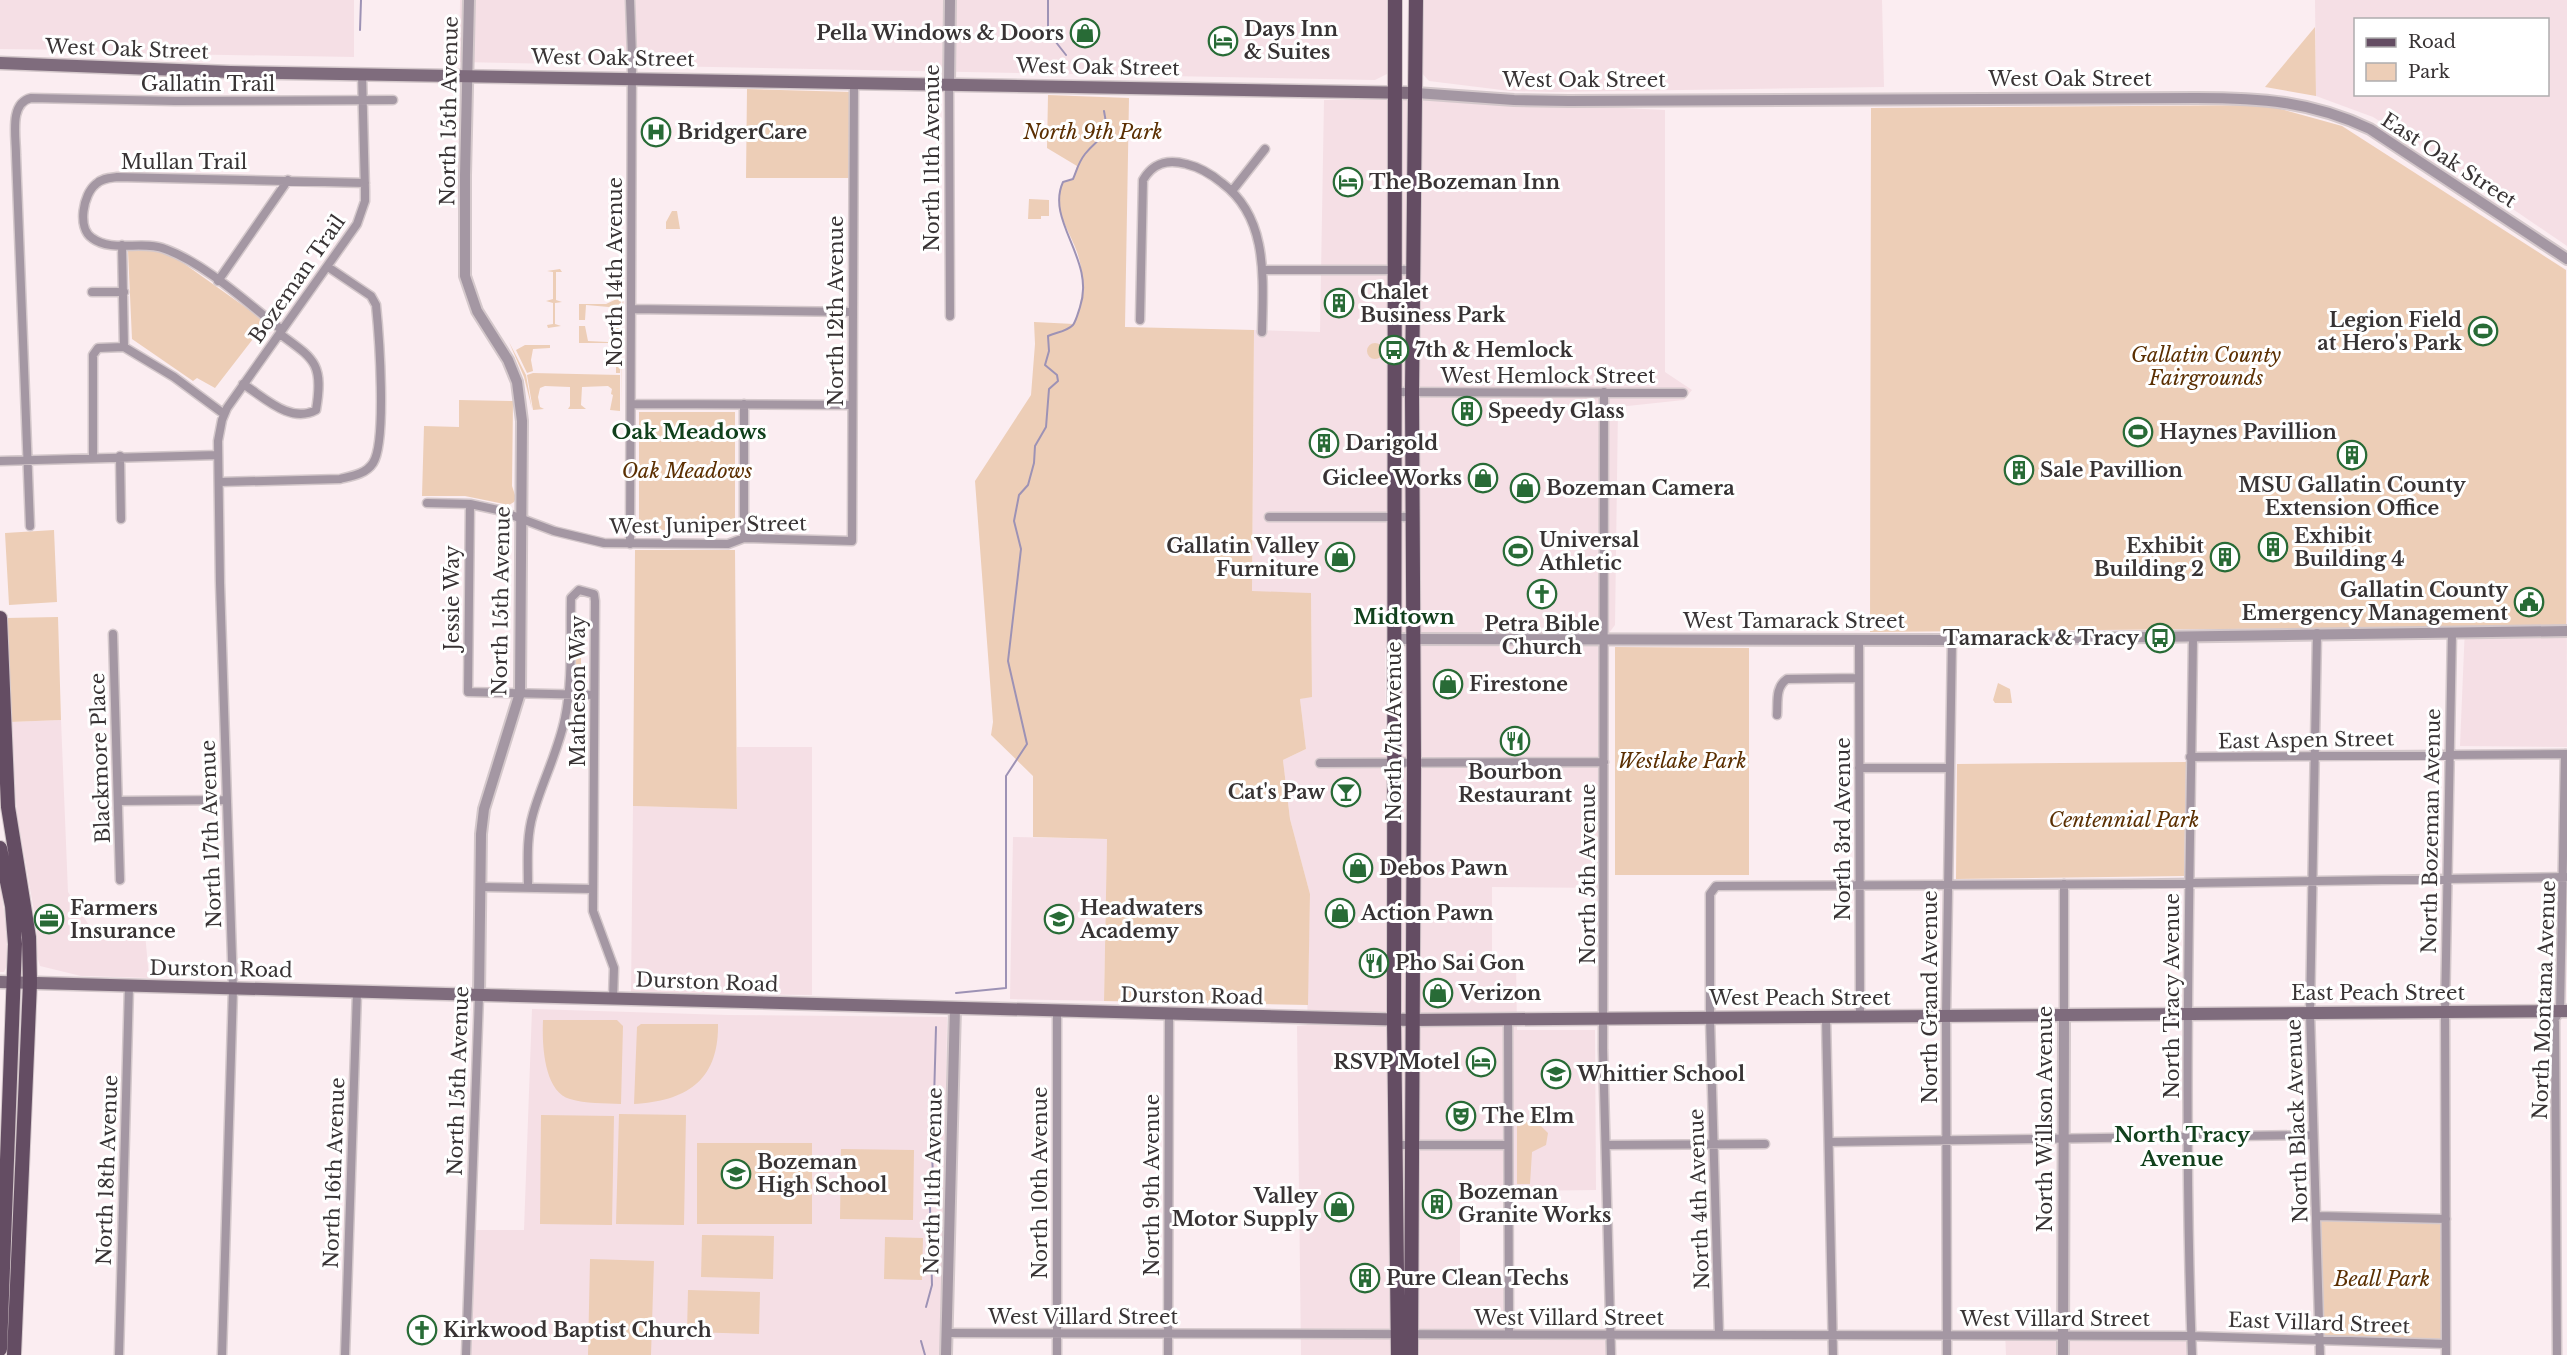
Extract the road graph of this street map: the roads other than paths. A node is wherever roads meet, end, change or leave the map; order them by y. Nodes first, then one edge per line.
1 (469, 0) edge
2 (630, 0) edge
3 (950, 0) edge
4 (1395, 0) edge
5 (1416, 2) edge
6 (0, 63) edge
7 (363, 74) junction
8 (467, 75) junction
9 (632, 78) junction
10 (854, 82) junction
11 (949, 84) junction
12 (1395, 92) junction
13 (1416, 93) junction
14 (2196, 98) joint
15 (362, 100) junction
16 (393, 100) dead end
17 (1265, 149) dead end
18 (288, 180) junction
19 (365, 183) junction
20 (1232, 190) junction
21 (122, 245) junction
22 (2567, 259) edge
23 (328, 267) junction
24 (1263, 270) junction
25 (1394, 270) junction
26 (1414, 270) junction
27 (218, 281) junction
28 (92, 292) dead end
29 (124, 292) junction
30 (631, 309) junction
31 (853, 312) junction
32 (950, 316) dead end
33 (1140, 320) dead end
34 (281, 332) junction
35 (1262, 332) dead end
36 (124, 347) junction
37 (243, 384) junction
38 (1395, 392) junction
39 (1604, 392) junction
40 (1412, 393) junction
41 (1683, 393) dead end
42 (631, 404) junction
43 (744, 404) junction
44 (852, 405) junction
45 (224, 414) junction
46 (218, 455) junction
47 (120, 456) junction
48 (93, 458) junction
49 (28, 459) junction
50 (0, 460) edge
51 (219, 482) junction
52 (427, 503) dead end
53 (470, 504) junction
54 (521, 517) junction
55 (1269, 517) dead end
56 (1394, 517) junction
57 (1413, 517) junction
58 (121, 519) dead end
59 (30, 526) dead end
60 (744, 538) junction
61 (852, 541) joint
62 (630, 544) junction
63 (0, 618) edge
64 (2567, 631) edge
65 (2452, 632) junction
66 (2317, 633) junction
67 (113, 634) dead end
68 (2193, 638) junction
69 (1395, 639) junction
70 (1414, 639) junction
71 (1605, 639) junction
72 (1859, 639) junction
73 (1952, 640) junction
74 (1, 668) edge
75 (1859, 678) junction
76 (520, 693) junction
77 (569, 694) junction
78 (594, 694) junction
79 (1777, 715) dead end
80 (2566, 754) edge
81 (2449, 755) junction
82 (2190, 757) junction
83 (2314, 757) junction
84 (1604, 762) junction
85 (1320, 763) dead end
86 (1395, 763) junction
87 (1414, 763) junction
88 (1859, 768) junction
89 (1949, 768) junction
90 (226, 800) junction
91 (118, 801) junction
92 (0, 848) edge
93 (2565, 877) edge
94 (2447, 879) junction
95 (120, 880) dead end
96 (2312, 880) junction
97 (2188, 883) junction
98 (2064, 884) junction
99 (1947, 885) junction
100 (1860, 886) junction
101 (481, 887) junction
102 (528, 888) junction
103 (593, 889) junction
104 (7, 982) edge
105 (30, 982) junction
106 (129, 986) junction
107 (233, 989) junction
108 (357, 992) junction
109 (479, 996) junction
110 (613, 999) junction
111 (955, 1008) junction
112 (1057, 1011) junction
113 (2564, 1011) edge
114 (2445, 1012) junction
115 (2310, 1013) junction
116 (1169, 1014) junction
117 (2064, 1016) junction
118 (2189, 1016) junction
119 (1946, 1017) junction
120 (1710, 1018) junction
121 (1826, 1018) junction
122 (1860, 1018) junction
123 (1604, 1019) junction
124 (1394, 1020) junction
125 (1412, 1020) junction
126 (1508, 1020) junction
127 (2313, 1135) junction
128 (2188, 1137) junction
129 (2063, 1139) junction
130 (1946, 1140) junction
131 (1829, 1142) junction
132 (1714, 1144) junction
133 (1765, 1144) dead end
134 (1394, 1145) junction
135 (1412, 1145) junction
136 (1507, 1145) junction
137 (1606, 1145) junction
138 (2317, 1216) junction
139 (2446, 1219) junction
140 (947, 1333) junction
141 (1057, 1334) junction
142 (1168, 1334) junction
143 (1396, 1334) junction
144 (1412, 1334) junction
145 (1509, 1334) junction
146 (1611, 1335) junction
147 (1719, 1335) junction
148 (1833, 1335) junction
149 (1947, 1335) junction
150 (2062, 1335) junction
151 (2191, 1336) junction
152 (2320, 1340) junction
153 (2446, 1344) junction
154 (0, 1349) edge
155 (14, 1355) edge
156 (119, 1355) edge
157 (222, 1355) edge
158 (345, 1355) edge
159 (466, 1355) edge
160 (946, 1355) edge
161 (1056, 1355) edge
162 (1168, 1355) edge
163 (1398, 1355) edge
164 (1411, 1355) edge
165 (1611, 1355) edge
166 (1833, 1355) edge
167 (1947, 1355) edge
168 (2063, 1355) edge
169 (2192, 1355) edge
170 (2320, 1355) edge
171 (2446, 1355) edge
172 (2557, 1355) edge

1 - 8 street, North 15th Avenue
2 - 9 street, North 14th Avenue
3 - 11 street, North 11th Avenue
4 - 12 main road, North 7th Avenue
5 - 13 main road, North 7th Avenue
6 - 7 main road, West Oak Street
7 - 8 main road, West Oak Street
7 - 15 street, Bozeman Trail
8 - 9 main road, West Oak Street
8 - 54 street, North 15th Avenue
9 - 10 main road, West Oak Street
9 - 30 street, North 14th Avenue
10 - 11 main road, West Oak Street
10 - 31 street, North 12th Avenue
11 - 12 main road, West Oak Street
11 - 32 street, North 11th Avenue
12 - 13 main road, West Oak Street
12 - 25 main road, North 7th Avenue
13 - 14 street, West Oak Street
13 - 26 main road, North 7th Avenue
14 - 22 street, East Oak Street
15 - 16 street, Gallatin Trail
15 - 19 street, Bozeman Trail
15 - 49 street, Gallatin Trail
17 - 20 street
18 - 19 street, Mullan Trail
18 - 21 street, Mullan Trail
18 - 27 street
19 - 23 street, Bozeman Trail
20 - 24 street
20 - 33 street
21 - 27 street, Mullan Trail
21 - 29 street
23 - 34 street, Bozeman Trail
23 - 51 street
24 - 25 street
24 - 35 street
25 - 26 street
25 - 38 main road, North 7th Avenue
26 - 40 main road, North 7th Avenue
27 - 34 street, Mullan Trail
28 - 29 street
29 - 36 street
30 - 31 street
30 - 42 street, North 14th Avenue
31 - 44 street, North 12th Avenue
34 - 37 street, Bozeman Trail
34 - 37 street, Mullan Trail
36 - 45 street
36 - 48 street
37 - 45 street, Bozeman Trail
38 - 40 street, West Hemlock Street
38 - 56 main road, North 7th Avenue
39 - 40 street, West Hemlock Street
39 - 41 street, West Hemlock Street
39 - 71 street, North 5th Avenue
40 - 57 main road, North 7th Avenue
42 - 43 street
42 - 62 street, North 14th Avenue
43 - 44 street
43 - 60 street
44 - 61 street, North 12th Avenue
45 - 46 street, Bozeman Trail
46 - 47 street
46 - 51 street, North 17th Avenue
47 - 48 street
47 - 58 street
48 - 49 street
49 - 50 street
49 - 59 street
51 - 90 street, North 17th Avenue
52 - 53 street, West Juniper Street
53 - 54 street, West Juniper Street
53 - 76 street, Jessie Way
54 - 62 street, West Juniper Street
54 - 76 street, North 15th Avenue
55 - 56 street
56 - 57 street
56 - 69 main road, North 7th Avenue
57 - 70 main road, North 7th Avenue
60 - 61 street, West Juniper Street
60 - 62 street, West Juniper Street
63 - 74 main road
64 - 65 street, West Tamarack Street
65 - 66 street, West Tamarack Street
65 - 81 street, North Bozeman Avenue
66 - 68 street, West Tamarack Street
66 - 83 street, North Black Avenue
67 - 91 street, Blackmore Place
68 - 73 street, West Tamarack Street
68 - 82 street, North Tracy Avenue
69 - 70 street, West Tamarack Street
69 - 86 main road, North 7th Avenue
70 - 71 street, West Tamarack Street
70 - 87 main road, North 7th Avenue
71 - 72 street, West Tamarack Street
71 - 84 street, North 5th Avenue
72 - 73 street, West Tamarack Street
72 - 75 street, North 3rd Avenue
73 - 89 street, North Grand Avenue
74 - 105 main road
75 - 79 street
75 - 88 street, North 3rd Avenue
76 - 77 street
76 - 101 street, North 15th Avenue
77 - 78 street
77 - 78 street, Matheson Way
77 - 102 street, Matheson Way
78 - 103 street, Matheson Way
80 - 81 street, East Aspen Street
80 - 93 street, North Montana Avenue
81 - 83 street, East Aspen Street
81 - 94 street, North Bozeman Avenue
82 - 83 street, East Aspen Street
82 - 97 street, North Tracy Avenue
83 - 96 street, North Black Avenue
84 - 87 street
84 - 123 street, North 5th Avenue
85 - 86 street
86 - 87 street
86 - 124 main road, North 7th Avenue
87 - 125 main road, North 7th Avenue
88 - 89 street
88 - 100 street, North 3rd Avenue
89 - 99 street, North Grand Avenue
90 - 91 street
90 - 107 street, North 17th Avenue
91 - 95 street, Blackmore Place
92 - 104 main road
93 - 94 street
93 - 113 street, North Montana Avenue
94 - 96 street
94 - 114 street, North Bozeman Avenue
96 - 97 street
96 - 115 street, North Black Avenue
97 - 98 street
97 - 118 street, North Tracy Avenue
98 - 99 street
98 - 117 street, North Willson Avenue
99 - 100 street
99 - 119 street, North Grand Avenue
100 - 120 street, North 4th Avenue
100 - 122 street, North 3rd Avenue
101 - 102 street
101 - 109 street, North 15th Avenue
102 - 103 street
103 - 110 street, Matheson Way
104 - 105 main road, Durston Road
104 - 154 main road
105 - 106 main road, Durston Road
105 - 155 main road
106 - 107 main road, Durston Road
106 - 156 street, North 18th Avenue
107 - 108 main road, Durston Road
107 - 157 street, North 17th Avenue
108 - 109 main road, Durston Road
108 - 158 street, North 16th Avenue
109 - 110 main road, Durston Road
109 - 159 street, North 15th Avenue
110 - 111 main road, Durston Road
111 - 112 main road, Durston Road
111 - 140 street, North 11th Avenue
112 - 116 main road, Durston Road
112 - 141 street, North 10th Avenue
113 - 114 main road, East Peach Street
113 - 172 street, North Montana Avenue
114 - 115 main road, East Peach Street
114 - 139 street, North Bozeman Avenue
115 - 118 main road, East Peach Street
115 - 127 street, North Black Avenue
116 - 124 main road, Durston Road
116 - 142 street, North 9th Avenue
117 - 118 main road, West Peach Street
117 - 119 main road, West Peach Street
117 - 129 street, North Willson Avenue
118 - 128 street, North Tracy Avenue
119 - 122 main road, West Peach Street
119 - 130 street, North Grand Avenue
120 - 121 main road, West Peach Street
120 - 123 main road, West Peach Street
120 - 132 street, North 4th Avenue
121 - 122 main road, West Peach Street
121 - 131 street
123 - 126 main road, West Peach Street
123 - 137 street, North 5th Avenue
124 - 125 main road, Durston Road
124 - 134 main road, North 7th Avenue
125 - 126 main road, West Peach Street
125 - 135 main road, North 7th Avenue
126 - 136 street
127 - 128 street
127 - 138 street, North Black Avenue
128 - 129 street
128 - 151 street, North Tracy Avenue
129 - 130 street
129 - 150 street, North Willson Avenue
130 - 131 street
130 - 149 street, North Grand Avenue
131 - 148 street
132 - 133 street
132 - 137 street
132 - 147 street, North 4th Avenue
134 - 135 street
134 - 143 main road, North 7th Avenue
135 - 136 street
135 - 144 main road, North 7th Avenue
136 - 145 street
137 - 146 street, North 5th Avenue
138 - 139 street
138 - 152 street, North Black Avenue
139 - 153 street, North Bozeman Avenue
140 - 141 street, West Villard Street
140 - 160 street, North 11th Avenue
141 - 142 street, West Villard Street
141 - 161 street, North 10th Avenue
142 - 143 street, West Villard Street
142 - 162 street, North 9th Avenue
143 - 144 street, West Villard Street
143 - 163 main road, North 7th Avenue
144 - 145 street, West Villard Street
144 - 164 main road, North 7th Avenue
145 - 146 street, West Villard Street
146 - 147 street, West Villard Street
146 - 165 street, North 5th Avenue
147 - 148 street, West Villard Street
148 - 149 street, West Villard Street
148 - 166 street
149 - 150 street, West Villard Street
149 - 167 street, North Grand Avenue
150 - 151 street, West Villard Street
150 - 168 street, North Willson Avenue
151 - 152 street, East Villard Street
151 - 169 street, North Tracy Avenue
152 - 153 street, East Villard Street
152 - 170 street, North Black Avenue
153 - 171 street, North Bozeman Avenue

